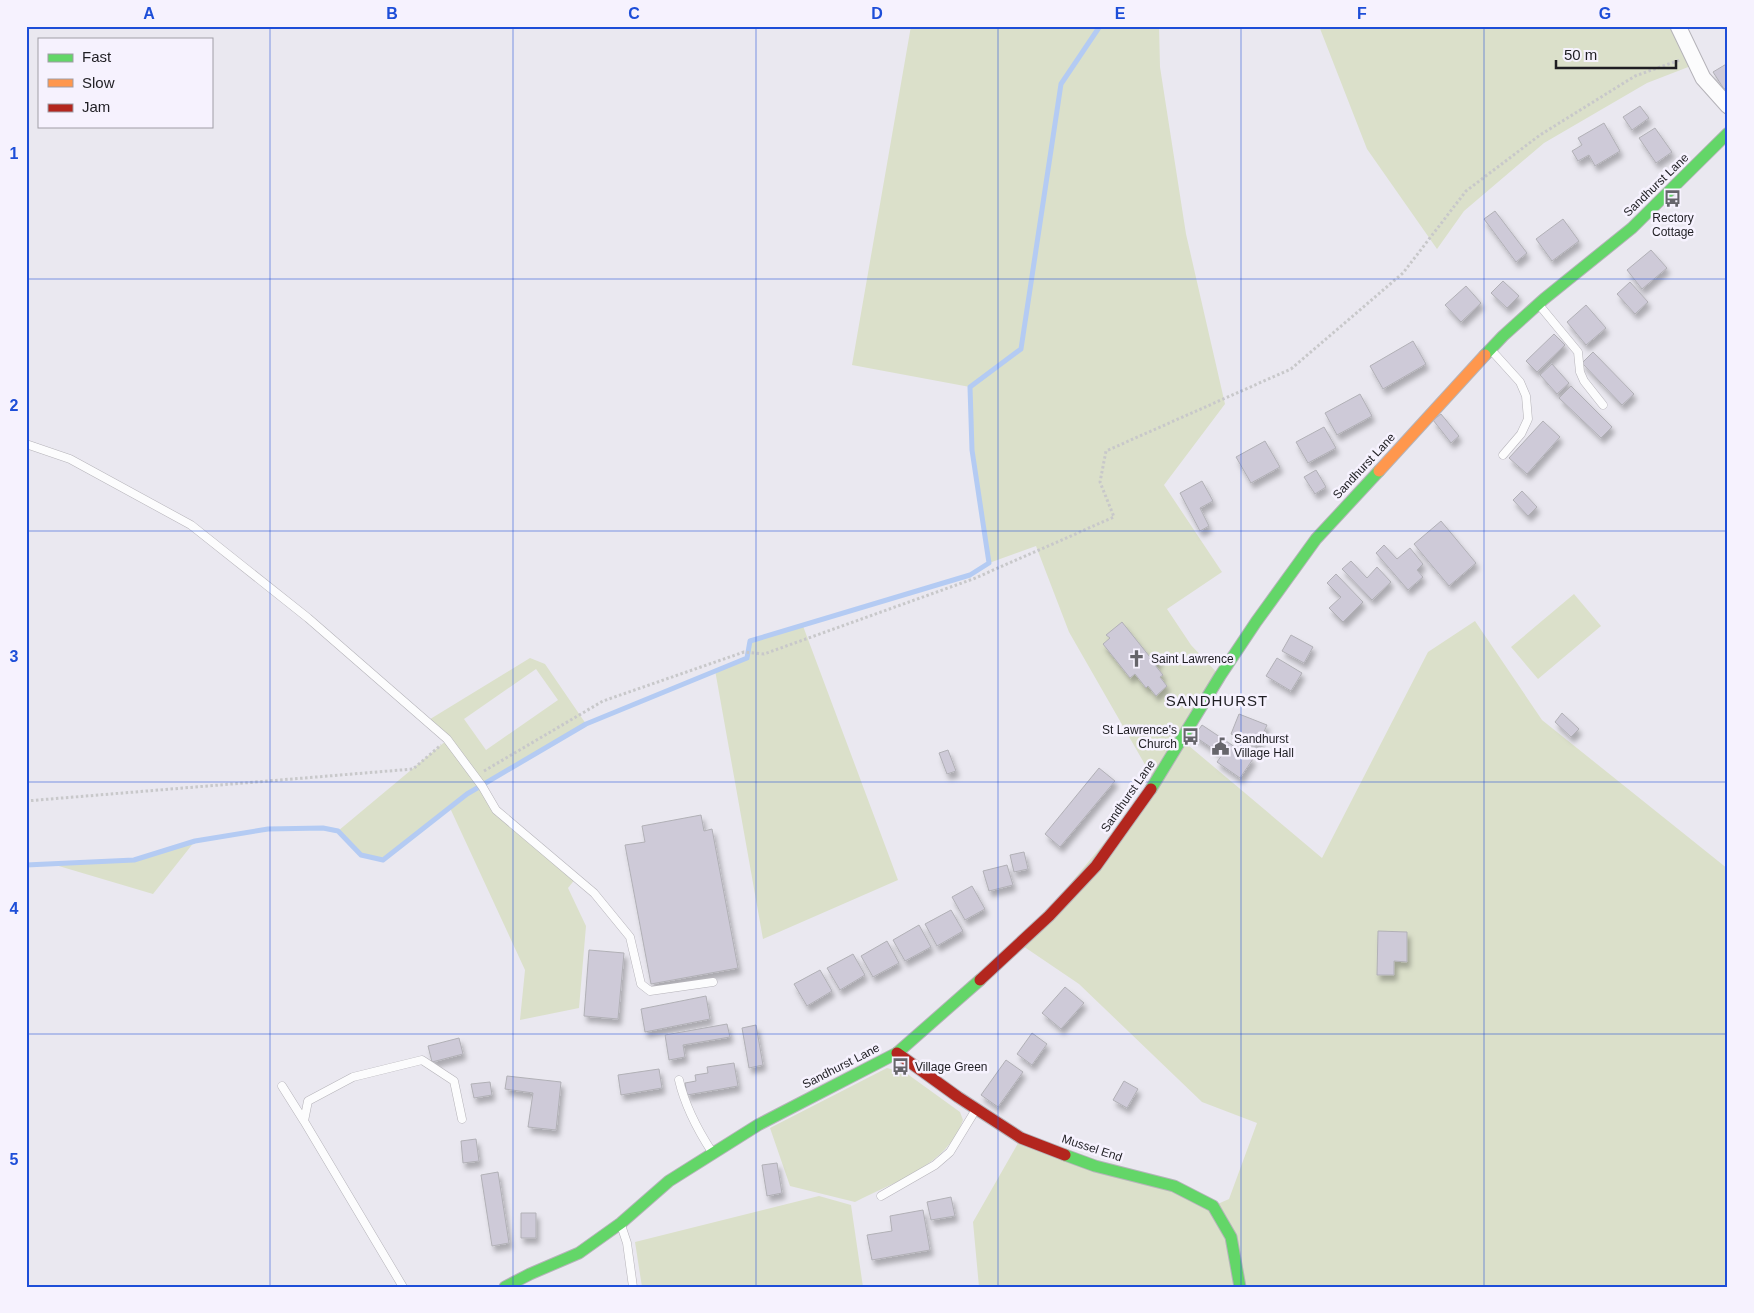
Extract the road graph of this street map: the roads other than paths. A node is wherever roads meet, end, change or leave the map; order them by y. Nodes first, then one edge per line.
1 (1678, 26) edge
2 (1728, 106) edge
3 (1728, 134) edge
4 (1539, 304) junction
5 (1491, 349) junction
6 (1603, 405) dead end
7 (26, 444) edge
8 (1503, 455) dead end
9 (713, 982) dead end
10 (897, 1053) junction
11 (679, 1080) dead end
12 (282, 1086) dead end
13 (976, 1109) junction
14 (462, 1119) dead end
15 (304, 1120) junction
16 (713, 1154) junction
17 (881, 1196) dead end
18 (621, 1223) junction
19 (403, 1287) edge
20 (506, 1287) edge
21 (633, 1287) edge
22 (1240, 1287) edge

1 - 2 street
3 - 4 street, Sandhurst Lane
4 - 5 street, Sandhurst Lane
4 - 6 lane
5 - 8 lane
5 - 10 street, Sandhurst Lane
7 - 9 lane
10 - 13 street, Mussel End
10 - 16 street, Sandhurst Lane
11 - 16 lane
12 - 15 lane
13 - 17 lane
13 - 22 street, Mussel End
14 - 15 lane
15 - 19 lane
16 - 18 street, Sandhurst Lane
18 - 20 street, Sandhurst Lane
18 - 21 lane

